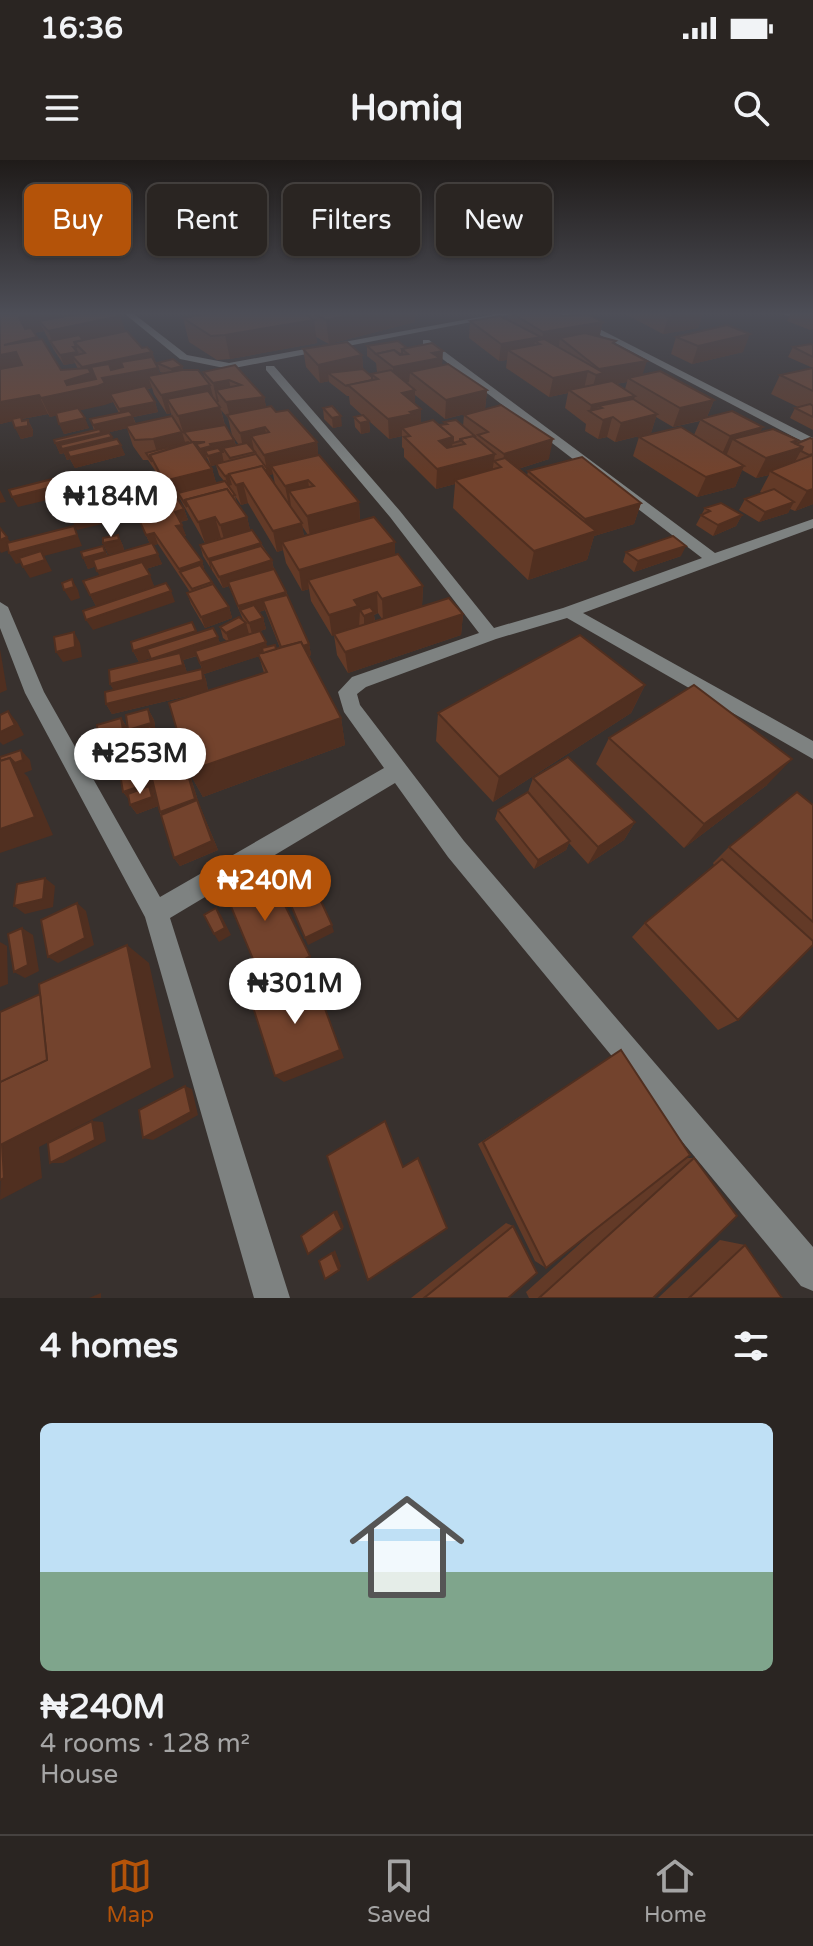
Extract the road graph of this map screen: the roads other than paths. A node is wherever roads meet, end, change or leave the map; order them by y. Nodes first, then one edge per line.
1 (459, 367) edge
2 (667, 367) edge
3 (270, 368) dead end
4 (813, 443) edge
5 (811, 525) edge
6 (714, 560) junction
7 (0, 607) edge
8 (569, 612) junction
9 (490, 635) junction
10 (813, 751) edge
11 (398, 771) junction
12 (156, 913) junction
13 (813, 1274) edge
14 (272, 1298) edge

1 - 6 street
2 - 4 street
3 - 9 street
5 - 6 street
6 - 8 street
7 - 12 street
8 - 9 street
8 - 10 street
9 - 11 street
11 - 12 street
11 - 13 street
12 - 14 street

